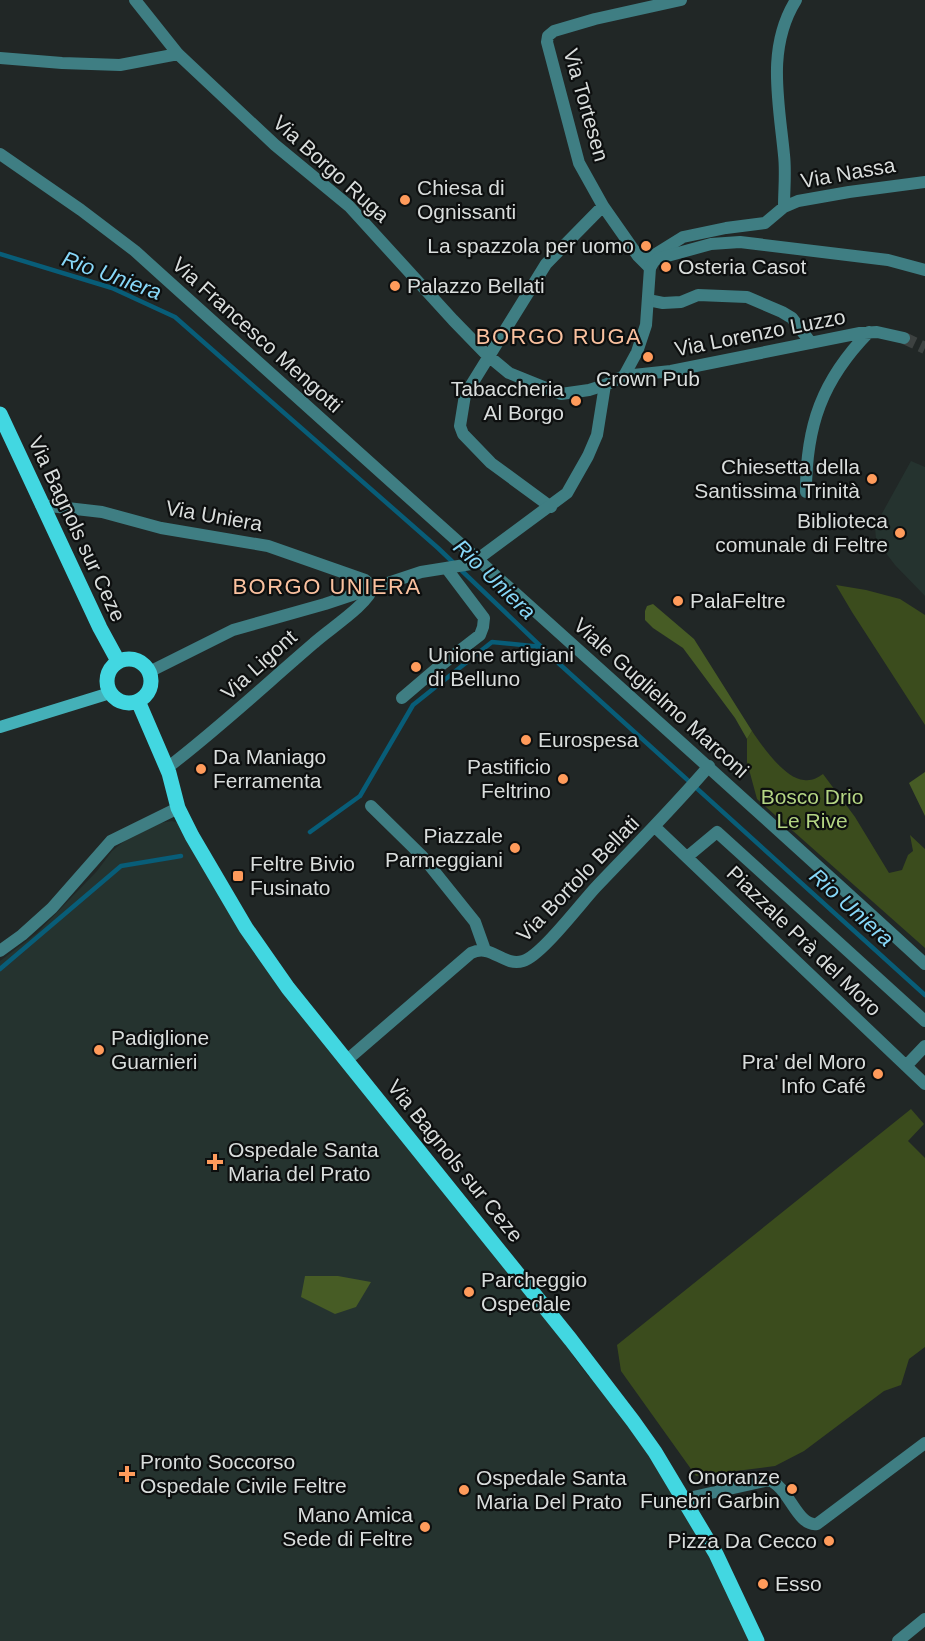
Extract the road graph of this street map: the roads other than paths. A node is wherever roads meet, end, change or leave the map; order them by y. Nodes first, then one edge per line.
1 (135, 0) edge
2 (681, 0) edge
3 (796, 0) edge
4 (178, 54) junction
5 (0, 58) edge
6 (0, 154) edge
7 (925, 182) edge
8 (603, 206) junction
9 (784, 207) junction
10 (652, 261) junction
11 (925, 270) edge
12 (648, 300) junction
13 (869, 332) junction
14 (904, 338) tunnel mouth
15 (811, 343) junction
16 (490, 357) junction
17 (624, 376) junction
18 (604, 385) junction
19 (0, 414) edge
20 (806, 492) dead end
21 (41, 505) junction
22 (551, 507) junction
23 (474, 562) junction
24 (447, 569) junction
25 (374, 587) junction
26 (118, 661) junction
27 (149, 672) junction
28 (110, 693) junction
29 (402, 698) dead end
30 (138, 701) junction
31 (0, 727) edge
32 (709, 766) junction
33 (167, 768) junction
34 (371, 806) dead end
35 (178, 808) junction
36 (655, 828) junction
37 (687, 857) junction
38 (485, 950) junction
39 (0, 951) edge
40 (925, 964) edge
41 (925, 1021) edge
42 (925, 1046) edge
43 (347, 1060) junction
44 (906, 1066) junction
45 (925, 1084) edge
46 (925, 1443) edge
47 (684, 1499) junction
48 (925, 1619) edge
49 (757, 1640) edge
50 (898, 1641) edge

1 - 4 street, Via Borgo Ruga
2 - 8 street, Via Tortesen
3 - 9 street
4 - 5 street
4 - 16 street, Via Borgo Ruga
6 - 23 street, Via Francesco Mengotti
7 - 9 street, Via Nassa
8 - 10 street, Via Tortesen
8 - 16 street
9 - 10 street, Via Nassa
10 - 11 street
10 - 12 street
12 - 15 street
12 - 17 street
13 - 14 street, Via Lorenzo Luzzo
13 - 15 street, Via Lorenzo Luzzo
13 - 20 street
15 - 17 street, Via Lorenzo Luzzo
16 - 18 street, Via Borgo Ruga
16 - 22 street
17 - 18 street, Via Lorenzo Luzzo
18 - 22 street
19 - 21 main road, Via Bagnols sur Ceze
21 - 25 street, Via Uniera
21 - 26 main road, Via Bagnols sur Ceze
22 - 23 street
23 - 24 street
23 - 32 street, Viale Guglielmo Marconi
24 - 25 street
24 - 29 street
25 - 27 street
25 - 33 street, Via Ligont
26 - 27 main road
26 - 28 main road
27 - 30 main road
28 - 30 main road
28 - 31 main road
30 - 33 main road, Via Bagnols sur Ceze
32 - 36 street, Via Bortolo Bellati
32 - 40 street, Viale Guglielmo Marconi
33 - 35 main road, Via Bagnols sur Ceze
34 - 38 street, Via Bortolo Bellati
35 - 39 street
35 - 43 main road, Via Bagnols sur Ceze
36 - 37 street, Piazzale Prà del Moro
36 - 38 street, Via Bortolo Bellati
37 - 41 street
37 - 44 street, Piazzale Prà del Moro
38 - 43 street
42 - 44 street
43 - 47 main road, Via Bagnols sur Ceze
44 - 45 street, Piazzale Prà del Moro
46 - 47 street
47 - 49 main road, Via Bagnols sur Ceze
48 - 50 street

